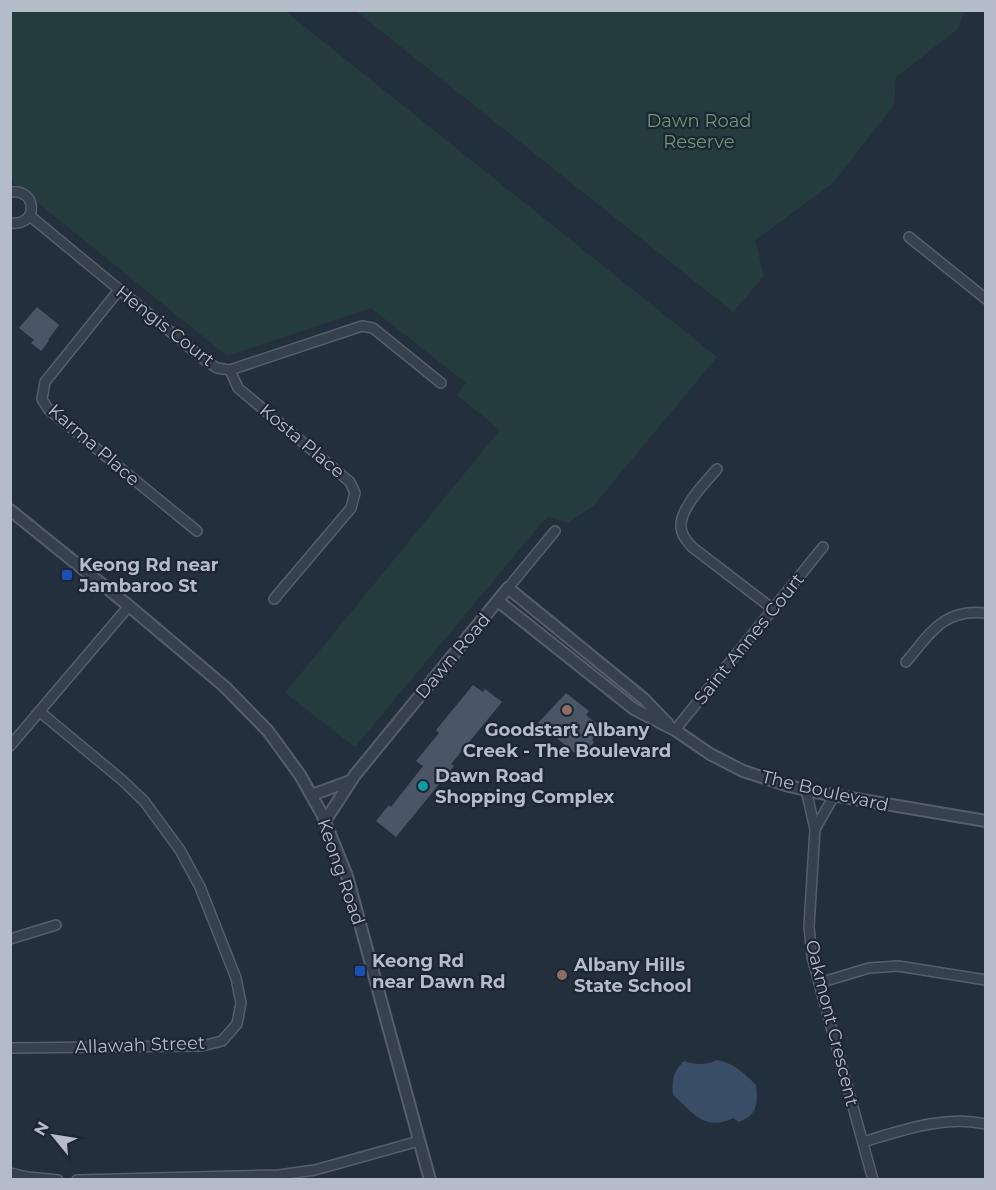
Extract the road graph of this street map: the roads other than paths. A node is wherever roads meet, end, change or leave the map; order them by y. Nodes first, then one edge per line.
1 (10, 192) edge
2 (30, 216) junction
3 (12, 225) edge
4 (909, 237) dead end
5 (119, 290) junction
6 (986, 299) edge
7 (230, 370) junction
8 (441, 383) dead end
9 (717, 469) dead end
10 (10, 510) edge
11 (197, 531) dead end
12 (555, 531) dead end
13 (823, 548) dead end
14 (508, 588) junction
15 (274, 599) dead end
16 (498, 601) junction
17 (129, 606) junction
18 (773, 609) junction
19 (986, 613) edge
20 (906, 662) dead end
21 (40, 712) junction
22 (675, 730) junction
23 (10, 746) edge
24 (351, 780) junction
25 (806, 790) junction
26 (312, 795) junction
27 (834, 796) junction
28 (325, 821) junction
29 (986, 821) edge
30 (815, 829) junction
31 (56, 925) dead end
32 (10, 939) edge
33 (986, 980) edge
34 (819, 983) junction
35 (10, 1048) edge
36 (986, 1124) edge
37 (420, 1141) junction
38 (863, 1142) junction
39 (10, 1173) edge
40 (222, 1178) edge
41 (58, 1179) edge
42 (77, 1179) edge
43 (430, 1179) edge
44 (873, 1179) edge

1 - 2 street
2 - 3 street
2 - 5 street, Hengis Court
4 - 6 street
5 - 7 street, Hengis Court
5 - 11 street, Karma Place
7 - 8 street, Hengis Court
7 - 15 street, Kosta Place
9 - 18 street
10 - 17 street, Keong Road
12 - 14 street, Dawn Road
13 - 18 street, Saint Annes Court
14 - 16 street, Dawn Road
14 - 22 street, The Boulevard
16 - 22 street, The Boulevard
16 - 24 street, Dawn Road
17 - 21 street
17 - 26 street, Keong Road
18 - 22 street, Saint Annes Court
19 - 20 street
21 - 23 street
21 - 35 street, Allawah Street
22 - 25 street, The Boulevard
24 - 26 street, Dawn Road
24 - 28 street, Dawn Road
25 - 27 street, The Boulevard
25 - 30 street, Oakmont Crescent
26 - 28 street, Keong Road
27 - 29 street, The Boulevard
27 - 30 street, Oakmont Crescent
28 - 37 street, Keong Road
30 - 34 street, Oakmont Crescent
31 - 32 street
33 - 34 street
34 - 38 street, Oakmont Crescent
36 - 38 street
37 - 40 street
37 - 43 street, Keong Road
38 - 44 street, Oakmont Crescent
39 - 41 street
40 - 42 street

